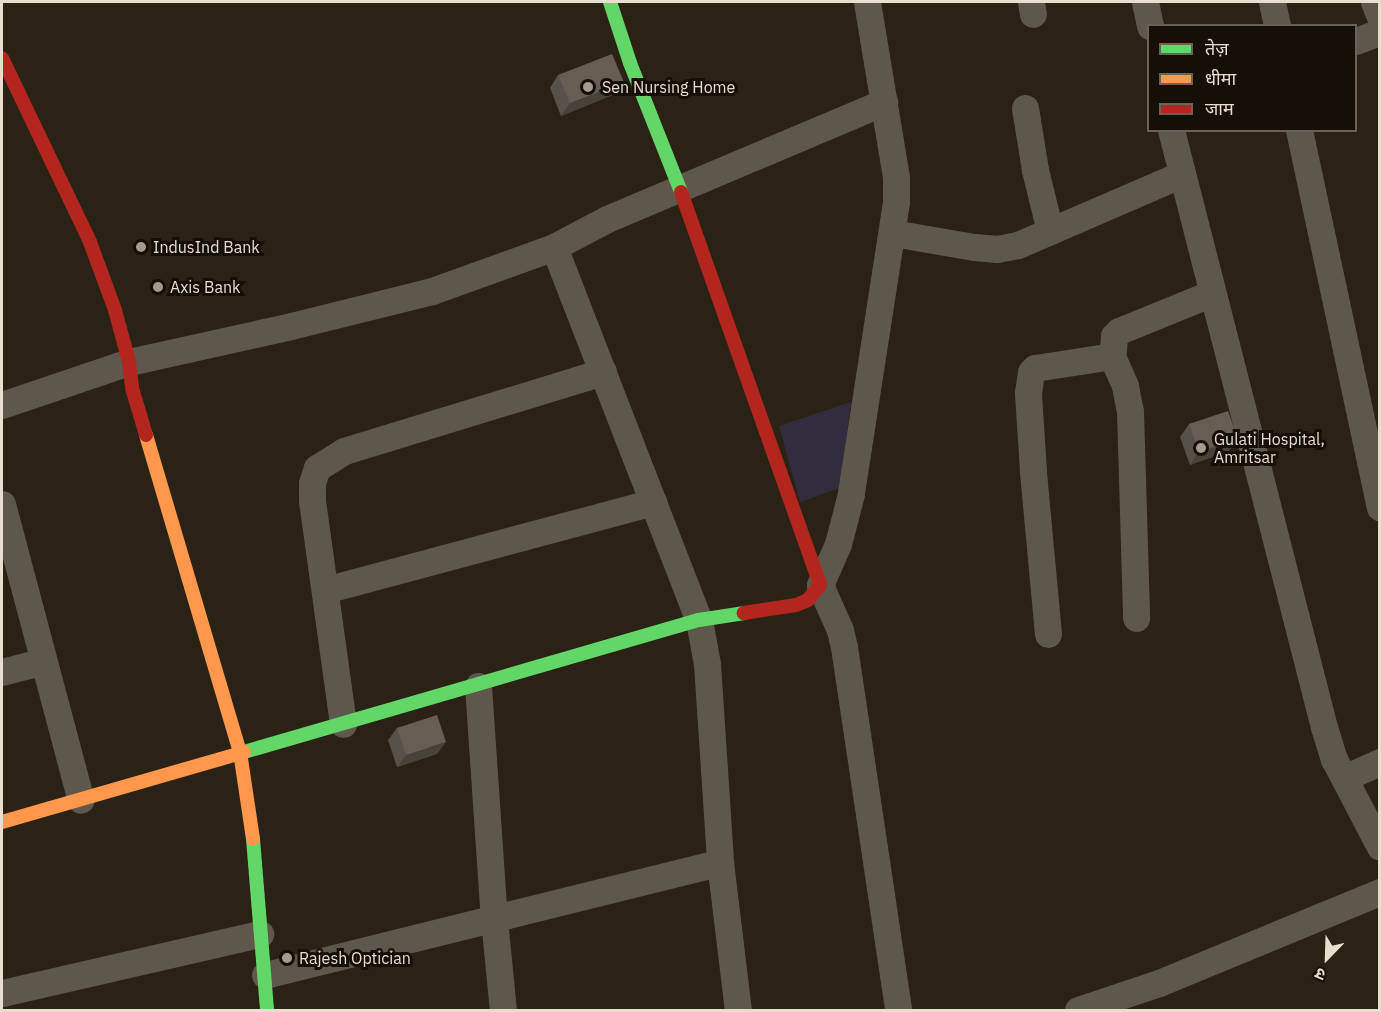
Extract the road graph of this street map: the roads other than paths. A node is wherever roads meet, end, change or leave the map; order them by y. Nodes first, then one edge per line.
1 (610, 2) edge
2 (867, 2) edge
3 (1145, 2) edge
4 (1272, 2) edge
5 (1374, 2) edge
6 (1380, 17) edge
7 (1150, 24) edge
8 (1277, 24) edge
9 (1380, 32) edge
10 (1357, 41) edge
11 (5, 74) edge
12 (884, 102) junction
13 (1025, 108) dead end
14 (1172, 132) edge
15 (1299, 132) edge
16 (1182, 174) junction
17 (681, 189) junction
18 (1050, 231) junction
19 (893, 233) junction
20 (554, 247) junction
21 (1212, 293) junction
22 (1111, 354) junction
23 (129, 362) junction
24 (603, 372) junction
25 (2, 405) edge
26 (653, 502) junction
27 (2, 504) edge
28 (1380, 507) edge
29 (820, 585) junction
30 (325, 590) junction
31 (1136, 618) dead end
32 (699, 620) junction
33 (1048, 634) dead end
34 (44, 661) junction
35 (2, 672) edge
36 (478, 686) junction
37 (343, 724) junction
38 (240, 752) junction
39 (1380, 762) edge
40 (1344, 778) junction
41 (81, 800) junction
42 (2, 822) edge
43 (1380, 847) edge
44 (720, 862) junction
45 (1380, 892) edge
46 (494, 920) junction
47 (260, 934) junction
48 (265, 975) junction
49 (2, 993) edge
50 (267, 1011) edge
51 (503, 1011) edge
52 (738, 1011) edge
53 (898, 1011) edge
54 (1078, 1011) edge

1 - 17 street
2 - 12 street
3 - 7 street
4 - 8 street
5 - 6 street
9 - 10 street
11 - 23 street
12 - 17 street
12 - 19 street
13 - 18 street
14 - 16 street
15 - 28 street
16 - 18 street
16 - 21 street
17 - 20 street
17 - 29 street
18 - 19 street
19 - 29 street
20 - 23 street
20 - 24 street
21 - 22 street
21 - 40 street
22 - 31 street
22 - 33 street
23 - 25 street
23 - 38 street
24 - 26 street
24 - 30 street
26 - 30 street
26 - 32 street
27 - 34 street
29 - 32 street
29 - 53 street
30 - 37 street
32 - 36 street
32 - 44 street
34 - 35 street
34 - 41 street
36 - 37 street
36 - 46 street
37 - 38 street
38 - 41 street
38 - 47 street
39 - 40 street
40 - 43 street
41 - 42 street
44 - 46 street
44 - 52 street
45 - 54 street
46 - 48 street
46 - 51 street
47 - 48 street
47 - 49 street
48 - 50 street

